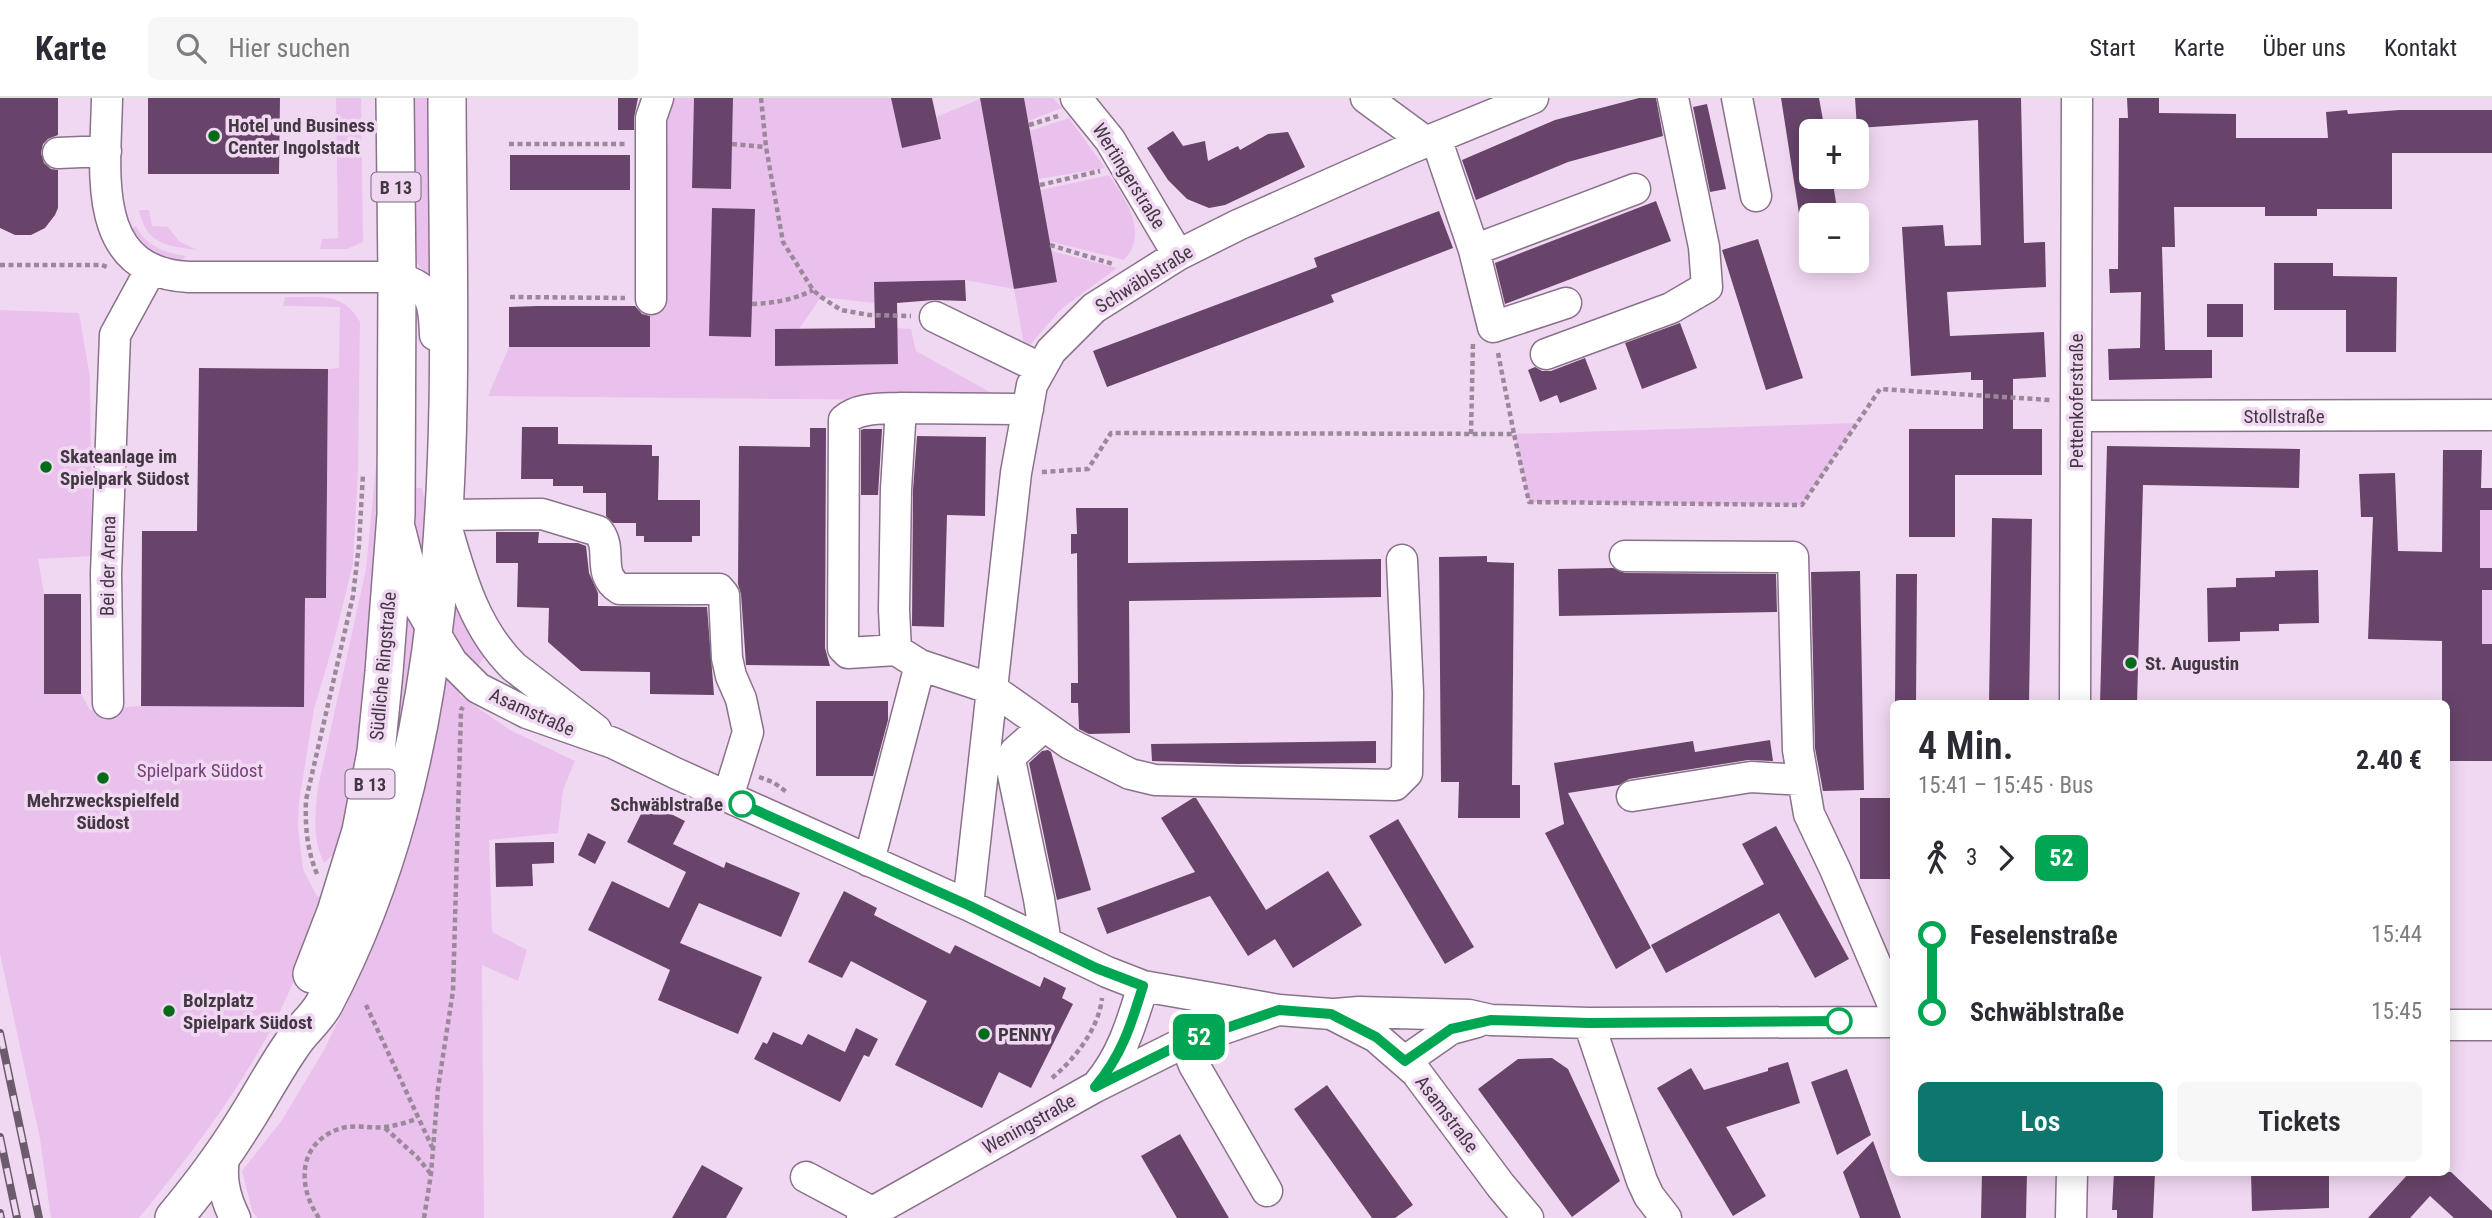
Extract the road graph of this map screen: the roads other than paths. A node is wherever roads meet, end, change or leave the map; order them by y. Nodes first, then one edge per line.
1 (107, 98) edge
2 (395, 98) edge
3 (447, 98) edge
4 (658, 98) edge
5 (1076, 98) edge
6 (1366, 98) edge
7 (1531, 98) edge
8 (1673, 98) edge
9 (1737, 98) edge
10 (2077, 98) edge
11 (1431, 140) junction
12 (106, 151) junction
13 (58, 153) dead end
14 (1635, 189) dead end
15 (1756, 196) dead end
16 (1474, 250) junction
17 (1178, 255) junction
18 (146, 277) junction
19 (397, 277) junction
20 (652, 299) road end
21 (1566, 303) dead end
22 (935, 317) road end
23 (1546, 354) dead end
24 (1040, 368) junction
25 (447, 389) junction
26 (901, 408) junction
27 (1028, 409) junction
28 (2076, 409) junction
29 (2492, 415) edge
30 (396, 515) junction
31 (443, 515) junction
32 (1625, 556) dead end
33 (1402, 560) dead end
34 (433, 632) junction
35 (908, 658) junction
36 (992, 689) junction
37 (2075, 700) edge
38 (108, 703) dead end
39 (1044, 726) junction
40 (613, 743) junction
41 (1803, 780) junction
42 (1632, 796) dead end
43 (728, 797) junction
44 (869, 861) junction
45 (968, 905) junction
46 (1046, 943) junction
47 (1143, 986) junction
48 (1890, 998) edge
49 (1279, 1010) junction
50 (1331, 1014) junction
51 (1491, 1020) junction
52 (1890, 1022) edge
53 (1589, 1023) junction
54 (2450, 1025) edge
55 (2492, 1025) edge
56 (1185, 1042) junction
57 (293, 1043) junction
58 (1405, 1061) junction
59 (1095, 1087) junction
60 (225, 1152) junction
61 (2072, 1176) edge
62 (806, 1177) dead end
63 (1267, 1191) dead end
64 (867, 1215) edge
65 (174, 1218) edge
66 (235, 1218) edge
67 (1528, 1218) edge
68 (1666, 1218) edge
69 (2071, 1218) edge

1 - 12 street
2 - 19 main road, Südliche Ringstraße / B 13
3 - 25 main road, Südliche Ringstraße / B 13
4 - 20 street
5 - 17 street, Wertingerstraße
6 - 11 street
7 - 11 street, Schwäblstraße
8 - 23 street
9 - 15 street
10 - 28 street, Pettenkoferstraße
11 - 16 street
11 - 17 street, Schwäblstraße
12 - 13 street
12 - 18 street
14 - 16 street
16 - 21 street
17 - 24 street, Schwäblstraße
18 - 19 street
18 - 38 street, Bei der Arena
19 - 25 street, Südliche Ringstraße
19 - 30 main road, Südliche Ringstraße / B 13
22 - 24 street
24 - 27 street, Schwäblstraße
25 - 31 main road, Südliche Ringstraße / B 13
26 - 27 street
26 - 35 street
26 - 35 street
27 - 36 street, Schwäblstraße
28 - 29 street, Stollstraße
28 - 37 street, Pettenkoferstraße
30 - 34 street, Asamstraße
30 - 57 main road, Südliche Ringstraße / B 13
31 - 34 main road, Südliche Ringstraße / B 13
31 - 40 street, Asamstraße
31 - 43 street
32 - 41 street
33 - 39 street
34 - 40 street, Asamstraße
34 - 57 main road, Südliche Ringstraße / B 13
35 - 36 street
35 - 44 street
36 - 39 street
36 - 45 street, Schwäblstraße
39 - 46 street
40 - 43 street, Asamstraße
41 - 42 street
41 - 48 street
43 - 44 street, Asamstraße
44 - 45 street, Asamstraße
45 - 46 street, Asamstraße
46 - 47 street, Asamstraße
47 - 49 street, Asamstraße
47 - 59 street
49 - 50 street, Asamstraße
49 - 56 street, Weningstraße
50 - 51 street
50 - 58 street, Asamstraße
51 - 53 street
51 - 58 street
52 - 53 street
53 - 68 street
54 - 55 street
56 - 59 street, Weningstraße
56 - 63 street
57 - 60 main road, Südliche Ringstraße / B 13
58 - 67 street, Asamstraße
59 - 64 street, Weningstraße
60 - 65 main road, Südliche Ringstraße / B 13
60 - 66 street
61 - 69 street
62 - 64 street

